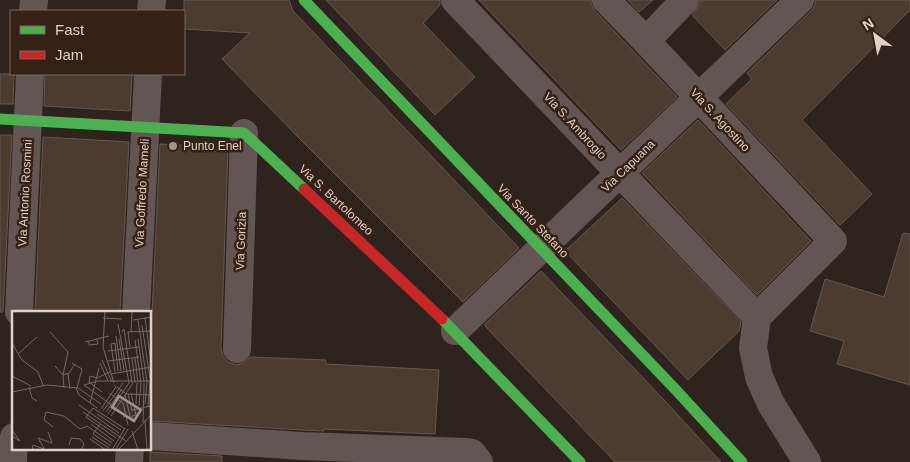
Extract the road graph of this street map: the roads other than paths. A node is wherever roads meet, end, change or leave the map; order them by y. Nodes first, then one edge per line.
1 (304, 0) edge
2 (455, 0) edge
3 (606, 0) edge
4 (800, 0) edge
5 (674, 4) edge
6 (646, 41) junction
7 (30, 75) edge
8 (148, 75) edge
9 (698, 96) junction
10 (0, 119) edge
11 (28, 121) junction
12 (146, 127) junction
13 (244, 133) junction
14 (619, 174) junction
15 (540, 249) junction
16 (19, 311) edge
17 (136, 311) edge
18 (757, 317) junction
19 (455, 331) junction
20 (237, 349) dead end
21 (151, 436) edge
22 (224, 441) junction
23 (307, 454) edge
24 (241, 462) edge
25 (479, 462) edge
26 (580, 462) edge
27 (742, 462) edge
28 (808, 462) edge

1 - 15 street, Via Santo Stefano
2 - 14 street, Via S. Ambrogio
3 - 6 street, Via S. Agostino
4 - 9 street, Via Capuana
5 - 6 street
6 - 9 street, Via S. Agostino
7 - 11 street, Via Antonio Rosmini
8 - 12 street, Via Goffredo Mameli
9 - 14 street, Via Capuana
9 - 18 street, Via S. Agostino
10 - 11 street
11 - 12 street
11 - 16 street, Via Antonio Rosmini
12 - 13 street
12 - 17 street, Via Goffredo Mameli
13 - 19 street, Via S. Bartolomeo
13 - 20 street, Via Gorizia
14 - 15 street, Via Capuana
14 - 18 street, Via S. Ambrogio
15 - 19 street, Via Capuana
15 - 27 street, Via Santo Stefano
18 - 28 street
19 - 26 street, Via S. Bartolomeo
21 - 22 street
22 - 23 street
22 - 24 street
23 - 25 street

